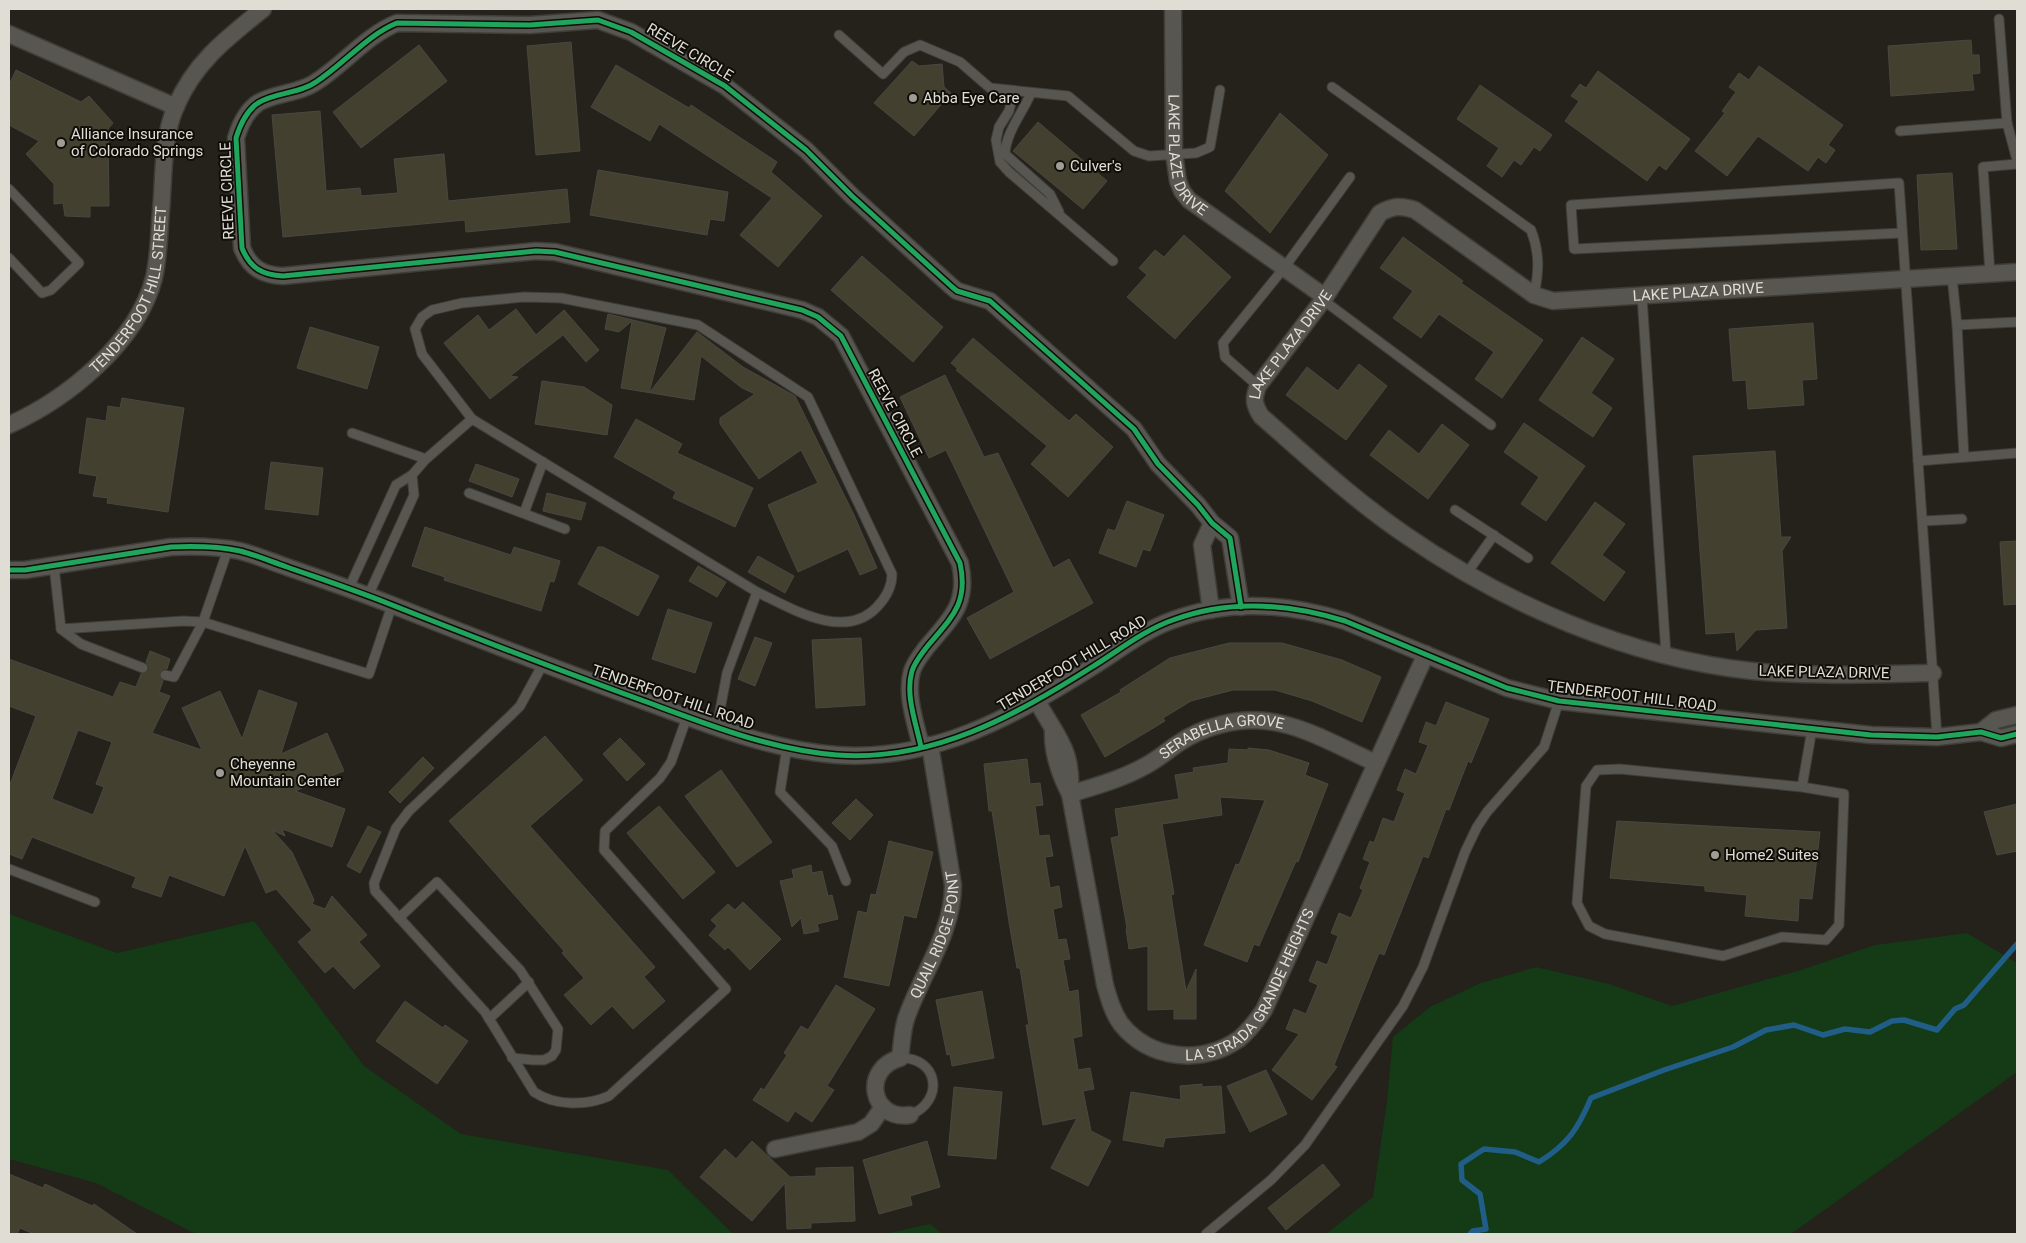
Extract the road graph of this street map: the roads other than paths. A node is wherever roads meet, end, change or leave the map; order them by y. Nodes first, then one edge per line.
1 (263, 9) edge
2 (1173, 9) edge
3 (1999, 19) dead end
4 (839, 35) dead end
5 (10, 36) edge
6 (1332, 87) dead end
7 (1220, 90) dead end
8 (1014, 91) junction
9 (1031, 93) junction
10 (176, 107) junction
11 (2007, 123) junction
12 (1900, 132) dead end
13 (1174, 154) junction
14 (2017, 162) edge
15 (1350, 177) dead end
16 (9, 190) edge
17 (1062, 218) junction
18 (1902, 233) junction
19 (9, 258) edge
20 (1112, 261) dead end
21 (1284, 268) junction
22 (2017, 272) edge
23 (1990, 274) junction
24 (1952, 277) junction
25 (1905, 280) junction
26 (1534, 296) junction
27 (1642, 297) junction
28 (1324, 299) junction
29 (2017, 322) edge
30 (1957, 325) junction
31 (1258, 386) junction
32 (472, 419) junction
33 (9, 425) edge
34 (1491, 425) dead end
35 (352, 433) dead end
36 (2017, 453) edge
37 (1964, 457) junction
38 (426, 459) junction
39 (1918, 461) junction
40 (543, 462) junction
41 (412, 475) junction
42 (469, 493) dead end
43 (1455, 510) dead end
44 (524, 513) junction
45 (1962, 519) dead end
46 (1923, 522) junction
47 (1212, 523) junction
48 (566, 529) dead end
49 (1494, 535) junction
50 (228, 549) junction
51 (1528, 558) dead end
52 (54, 566) junction
53 (9, 570) edge
54 (1466, 573) junction
55 (349, 588) junction
56 (757, 592) junction
57 (368, 596) junction
58 (392, 605) junction
59 (1241, 607) junction
60 (1211, 610) junction
61 (203, 622) junction
62 (61, 629) junction
63 (1426, 654) junction
64 (1666, 654) junction
65 (543, 664) junction
66 (143, 668) dead end
67 (1933, 673) junction
68 (165, 675) dead end
69 (1037, 701) junction
70 (1559, 701) junction
71 (2017, 716) edge
72 (687, 717) junction
73 (717, 726) junction
74 (1812, 729) junction
75 (1981, 732) junction
76 (2017, 734) edge
77 (1938, 737) junction
78 (926, 746) junction
79 (787, 747) junction
80 (1376, 763) junction
81 (1802, 788) junction
82 (1070, 794) junction
83 (9, 869) edge
84 (846, 881) dead end
85 (95, 902) dead end
86 (399, 918) junction
87 (529, 982) junction
88 (489, 1019) junction
89 (512, 1058) junction
90 (900, 1058) junction
91 (883, 1107) junction
92 (910, 1115) joint
93 (775, 1149) dead end
94 (1206, 1234) edge

1 - 10 street, TENDERFOOT HILL STREET
2 - 13 street, LAKE PLAZE DRIVE
3 - 11 lane
4 - 8 lane
5 - 10 street
6 - 26 lane
7 - 13 lane
8 - 9 lane
8 - 17 lane
9 - 13 lane
9 - 17 lane
10 - 33 street, TENDERFOOT HILL STREET
11 - 12 lane
11 - 14 lane
13 - 21 street, LAKE PLAZE DRIVE
14 - 23 lane
15 - 21 lane
16 - 19 lane
17 - 20 lane
18 - 18 lane
18 - 25 lane
21 - 28 street, LAKE PLAZE DRIVE
21 - 31 lane
22 - 23 street, LAKE PLAZA DRIVE
23 - 24 street, LAKE PLAZA DRIVE
24 - 25 street, LAKE PLAZA DRIVE
24 - 30 lane
25 - 27 street, LAKE PLAZA DRIVE
25 - 39 lane
26 - 27 street, LAKE PLAZA DRIVE
26 - 28 street, LAKE PLAZA DRIVE
27 - 64 lane
28 - 31 street, LAKE PLAZA DRIVE
28 - 34 lane
29 - 30 lane
30 - 37 lane
31 - 54 street, LAKE PLAZA DRIVE
32 - 38 lane
32 - 40 lane
32 - 56 lane
35 - 38 lane
36 - 37 lane
37 - 39 lane
38 - 41 lane
39 - 46 lane
40 - 44 lane
40 - 56 lane
41 - 55 lane
41 - 57 lane
42 - 44 lane
43 - 49 lane
44 - 48 lane
45 - 46 lane
46 - 67 lane
47 - 59 street, REEVE CIRCLE
47 - 60 street
47 - 78 street, REEVE CIRCLE
49 - 51 lane
49 - 54 lane
50 - 52 street, TENDERFOOT HILL ROAD
50 - 55 street, TENDERFOOT HILL ROAD
50 - 61 lane
52 - 53 street, TENDERFOOT HILL ROAD
52 - 62 lane
54 - 64 street, LAKE PLAZA DRIVE
55 - 57 street, TENDERFOOT HILL ROAD
56 - 73 lane
57 - 58 street, TENDERFOOT HILL ROAD
58 - 61 lane
58 - 65 street, TENDERFOOT HILL ROAD
59 - 60 street, TENDERFOOT HILL ROAD
59 - 63 street, TENDERFOOT HILL ROAD
60 - 69 street, TENDERFOOT HILL ROAD
61 - 62 lane
61 - 68 lane
62 - 66 lane
63 - 70 street, TENDERFOOT HILL ROAD
63 - 80 street, LA STRADA GRANDE HEIGHTS
64 - 67 street, LAKE PLAZA DRIVE
65 - 72 street, TENDERFOOT HILL ROAD
65 - 86 lane
67 - 77 lane
69 - 78 street, TENDERFOOT HILL ROAD
69 - 82 street, LA STRADA GRANDE HEIGHTS
70 - 74 street, TENDERFOOT HILL ROAD
70 - 94 lane
71 - 75 street, TENDERFOOT HILL ROAD
72 - 73 street, TENDERFOOT HILL ROAD
72 - 89 lane
73 - 79 street, TENDERFOOT HILL ROAD
74 - 77 street, TENDERFOOT HILL ROAD
74 - 81 lane
75 - 76 street, TENDERFOOT HILL ROAD
75 - 77 street, TENDERFOOT HILL ROAD
78 - 79 street, TENDERFOOT HILL ROAD
78 - 90 street, QUAIL RIDGE POINT
79 - 84 lane
80 - 82 street, SERABELLA GROVE
80 - 82 street, LA STRADA GRANDE HEIGHTS
81 - 81 lane
83 - 85 lane
86 - 87 lane
86 - 88 lane
87 - 88 lane
87 - 89 lane
88 - 89 lane
90 - 91 street
90 - 92 lane
91 - 92 street
91 - 93 street

